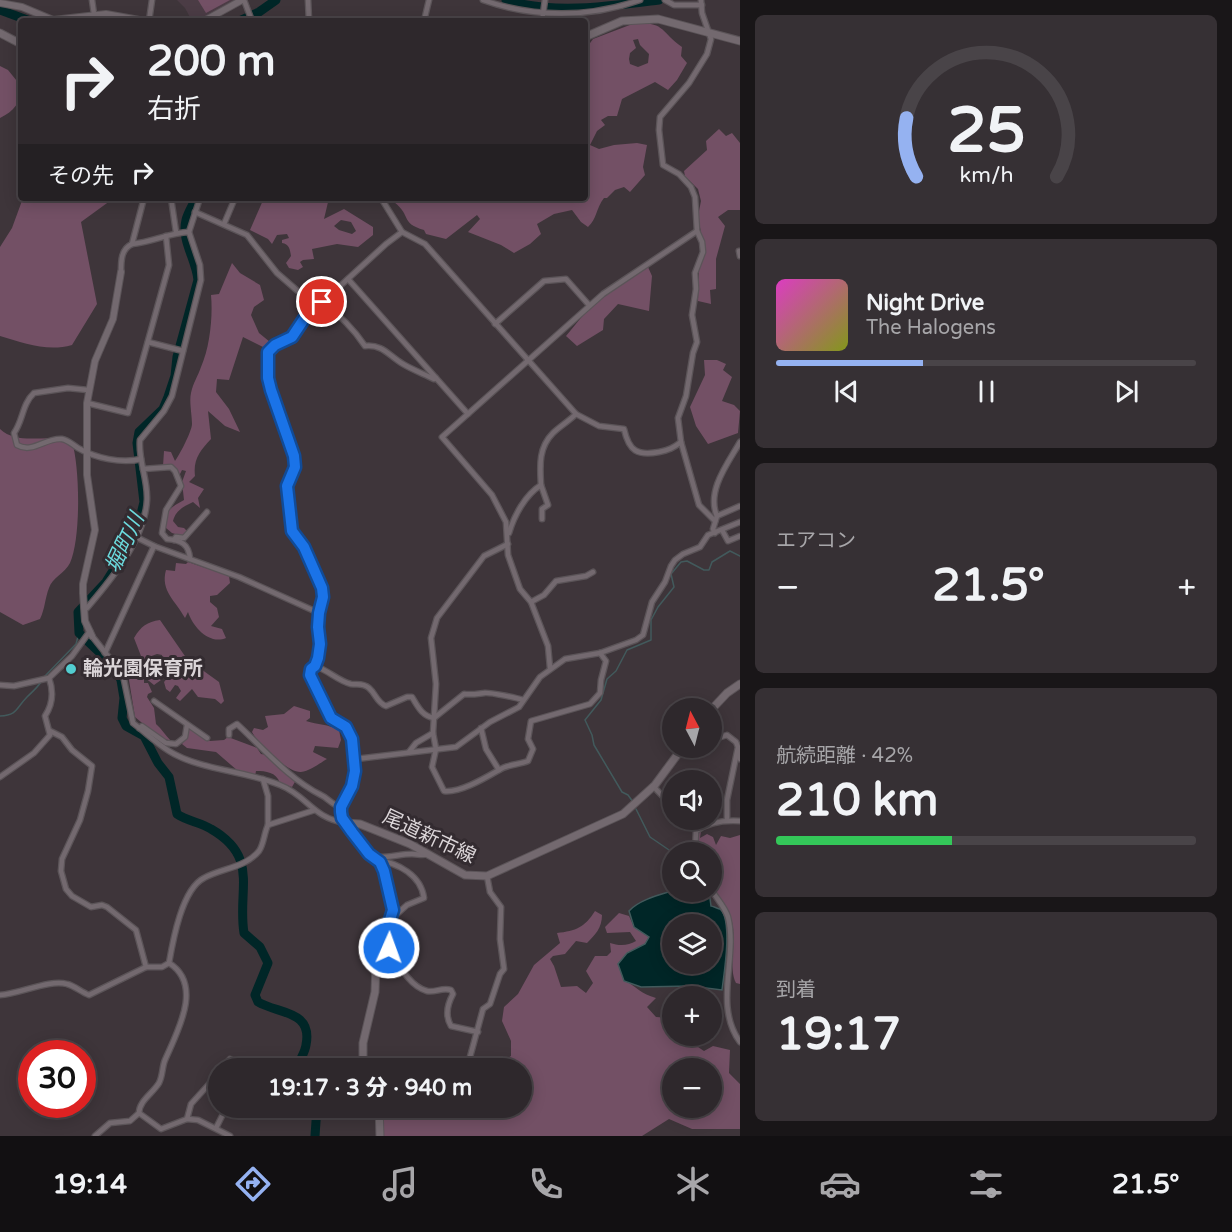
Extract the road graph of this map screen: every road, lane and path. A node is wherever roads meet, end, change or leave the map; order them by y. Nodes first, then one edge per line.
1 (92, 0) edge
2 (152, 0) edge
3 (243, 0) edge
4 (308, 0) edge
5 (429, 0) edge
6 (483, 0) edge
7 (545, 0) edge
8 (640, 0) edge
9 (665, 0) edge
10 (0, 3) edge
11 (701, 3) edge
12 (544, 13) junction
13 (94, 14) junction
14 (36, 17) edge
15 (67, 18) edge
16 (129, 18) edge
17 (148, 18) edge
18 (210, 18) edge
19 (251, 18) edge
20 (309, 18) edge
21 (425, 18) edge
22 (543, 18) edge
23 (0, 33) edge
24 (708, 33) junction
25 (588, 36) edge
26 (740, 41) edge
27 (18, 42) edge
28 (143, 201) edge
29 (172, 201) edge
30 (199, 201) edge
31 (234, 201) edge
32 (383, 201) edge
33 (195, 213) junction
34 (224, 224) junction
35 (697, 231) junction
36 (177, 232) junction
37 (189, 232) junction
38 (402, 232) junction
39 (166, 236) junction
40 (132, 244) junction
41 (121, 272) joint
42 (348, 279) junction
43 (322, 302) junction
44 (589, 305) junction
45 (304, 319) junction
46 (495, 324) junction
47 (148, 342) junction
48 (183, 351) junction
49 (528, 360) junction
50 (436, 378) junction
51 (88, 390) junction
52 (87, 403) junction
53 (468, 414) junction
54 (576, 414) junction
55 (681, 442) junction
56 (740, 442) edge
57 (87, 452) junction
58 (141, 459) junction
59 (143, 469) junction
60 (541, 485) junction
61 (740, 506) edge
62 (207, 512) dead end
63 (716, 518) junction
64 (542, 519) dead end
65 (740, 522) edge
66 (722, 530) junction
67 (715, 532) junction
68 (136, 537) junction
69 (507, 537) junction
70 (740, 537) edge
71 (174, 540) junction
72 (508, 544) junction
73 (154, 546) junction
74 (190, 559) junction
75 (592, 572) dead end
76 (531, 602) junction
77 (83, 608) junction
78 (319, 613) junction
79 (91, 634) junction
80 (600, 652) junction
81 (105, 653) junction
82 (315, 666) junction
83 (550, 668) junction
84 (49, 678) junction
85 (740, 684) edge
86 (0, 685) edge
87 (722, 698) edge
88 (523, 700) junction
89 (154, 701) dead end
90 (434, 718) junction
91 (187, 725) junction
92 (139, 728) junction
93 (481, 728) junction
94 (50, 731) junction
95 (433, 733) junction
96 (229, 735) dead end
97 (722, 737) edge
98 (207, 738) dead end
99 (738, 747) junction
100 (436, 749) junction
101 (409, 752) junction
102 (675, 758) edge
103 (356, 759) junction
104 (740, 759) edge
105 (499, 770) junction
106 (0, 777) edge
107 (263, 779) junction
108 (653, 786) junction
109 (662, 795) edge
110 (341, 807) junction
111 (315, 810) junction
112 (728, 820) junction
113 (740, 821) edge
114 (346, 823) junction
115 (268, 825) junction
116 (696, 831) joint
117 (695, 842) edge
118 (428, 854) junction
119 (377, 860) junction
120 (487, 876) junction
121 (719, 902) edge
122 (392, 915) junction
123 (382, 946) junction
124 (169, 963) junction
125 (146, 967) junction
126 (0, 995) edge
127 (478, 1032) junction
128 (740, 1042) edge
129 (363, 1058) edge
130 (470, 1058) edge
131 (208, 1085) edge
132 (139, 1113) junction
133 (221, 1118) edge
134 (379, 1118) edge
135 (187, 1119) junction
136 (216, 1128) junction
137 (95, 1136) edge
138 (230, 1136) edge
139 (380, 1136) edge

1 - 13 street
2 - 17 street
3 - 18 street
3 - 19 street
4 - 20 street
5 - 21 street
6 - 12 street
7 - 12 street
8 - 12 street
9 - 11 street
10 - 14 street
11 - 24 street
12 - 22 street
13 - 15 street
13 - 16 street
23 - 27 main road
24 - 25 main road
24 - 26 main road
24 - 35 street
28 - 40 street
29 - 36 street
30 - 33 street
31 - 34 street
32 - 38 street
33 - 34 street
33 - 37 street
34 - 45 street
35 - 44 street
35 - 55 street
36 - 37 street
36 - 39 street
37 - 48 street
38 - 42 street
38 - 46 street
39 - 40 street
39 - 47 street
40 - 41 street
41 - 51 street
42 - 43 street
42 - 50 street
43 - 45 street
43 - 50 street
44 - 46 street
44 - 49 street
45 - 78 street
46 - 49 street
47 - 48 street
47 - 52 street
48 - 58 street
49 - 53 street
49 - 54 street
50 - 53 street
51 - 52 street
51 - 57 street
52 - 57 street
53 - 69 street
54 - 55 street
54 - 60 street
55 - 63 street
56 - 63 street
57 - 58 street
57 - 77 street
58 - 59 street
59 - 68 street
59 - 71 street
60 - 64 street
60 - 69 street
61 - 63 street
62 - 71 street
63 - 67 street
65 - 66 street
66 - 67 street
66 - 70 street
67 - 80 street
68 - 73 street
68 - 77 street
69 - 72 street
71 - 74 street
72 - 76 street
72 - 90 street
73 - 74 street
73 - 81 street
74 - 78 street
75 - 76 street
76 - 83 street
77 - 79 street
78 - 82 street
79 - 81 street
79 - 84 street
80 - 83 street
80 - 105 street
81 - 92 street
82 - 90 street
82 - 103 street
83 - 88 street
84 - 86 street
84 - 94 street
85 - 87 main road
88 - 90 street
88 - 93 street
89 - 91 street
90 - 95 street
91 - 92 street
91 - 98 street
92 - 107 street
93 - 100 street
93 - 105 street
94 - 106 street
94 - 125 street
95 - 100 street
95 - 101 street
96 - 110 street
97 - 99 street
99 - 104 street
99 - 112 street
100 - 101 street
100 - 105 street
101 - 103 street
102 - 108 main road, 尾道新市線
103 - 110 street
107 - 111 street
107 - 115 street
108 - 109 street
108 - 120 main road, 尾道新市線
110 - 114 street
111 - 114 street
111 - 115 street
112 - 113 street
112 - 116 street
114 - 118 main road, 尾道新市線
114 - 119 main road, 尾道新市線
115 - 124 street
116 - 117 street
118 - 119 street
118 - 120 main road, 尾道新市線
119 - 122 main road, 尾道新市線
119 - 122 street
120 - 127 street
121 - 128 street
122 - 123 main road, 尾道新市線
123 - 127 street
123 - 129 main road, 尾道新市線
124 - 125 street
124 - 132 street
125 - 126 street
127 - 130 street
131 - 135 street
132 - 135 street
132 - 137 street
133 - 136 street
134 - 139 main road
135 - 136 street
136 - 138 street

